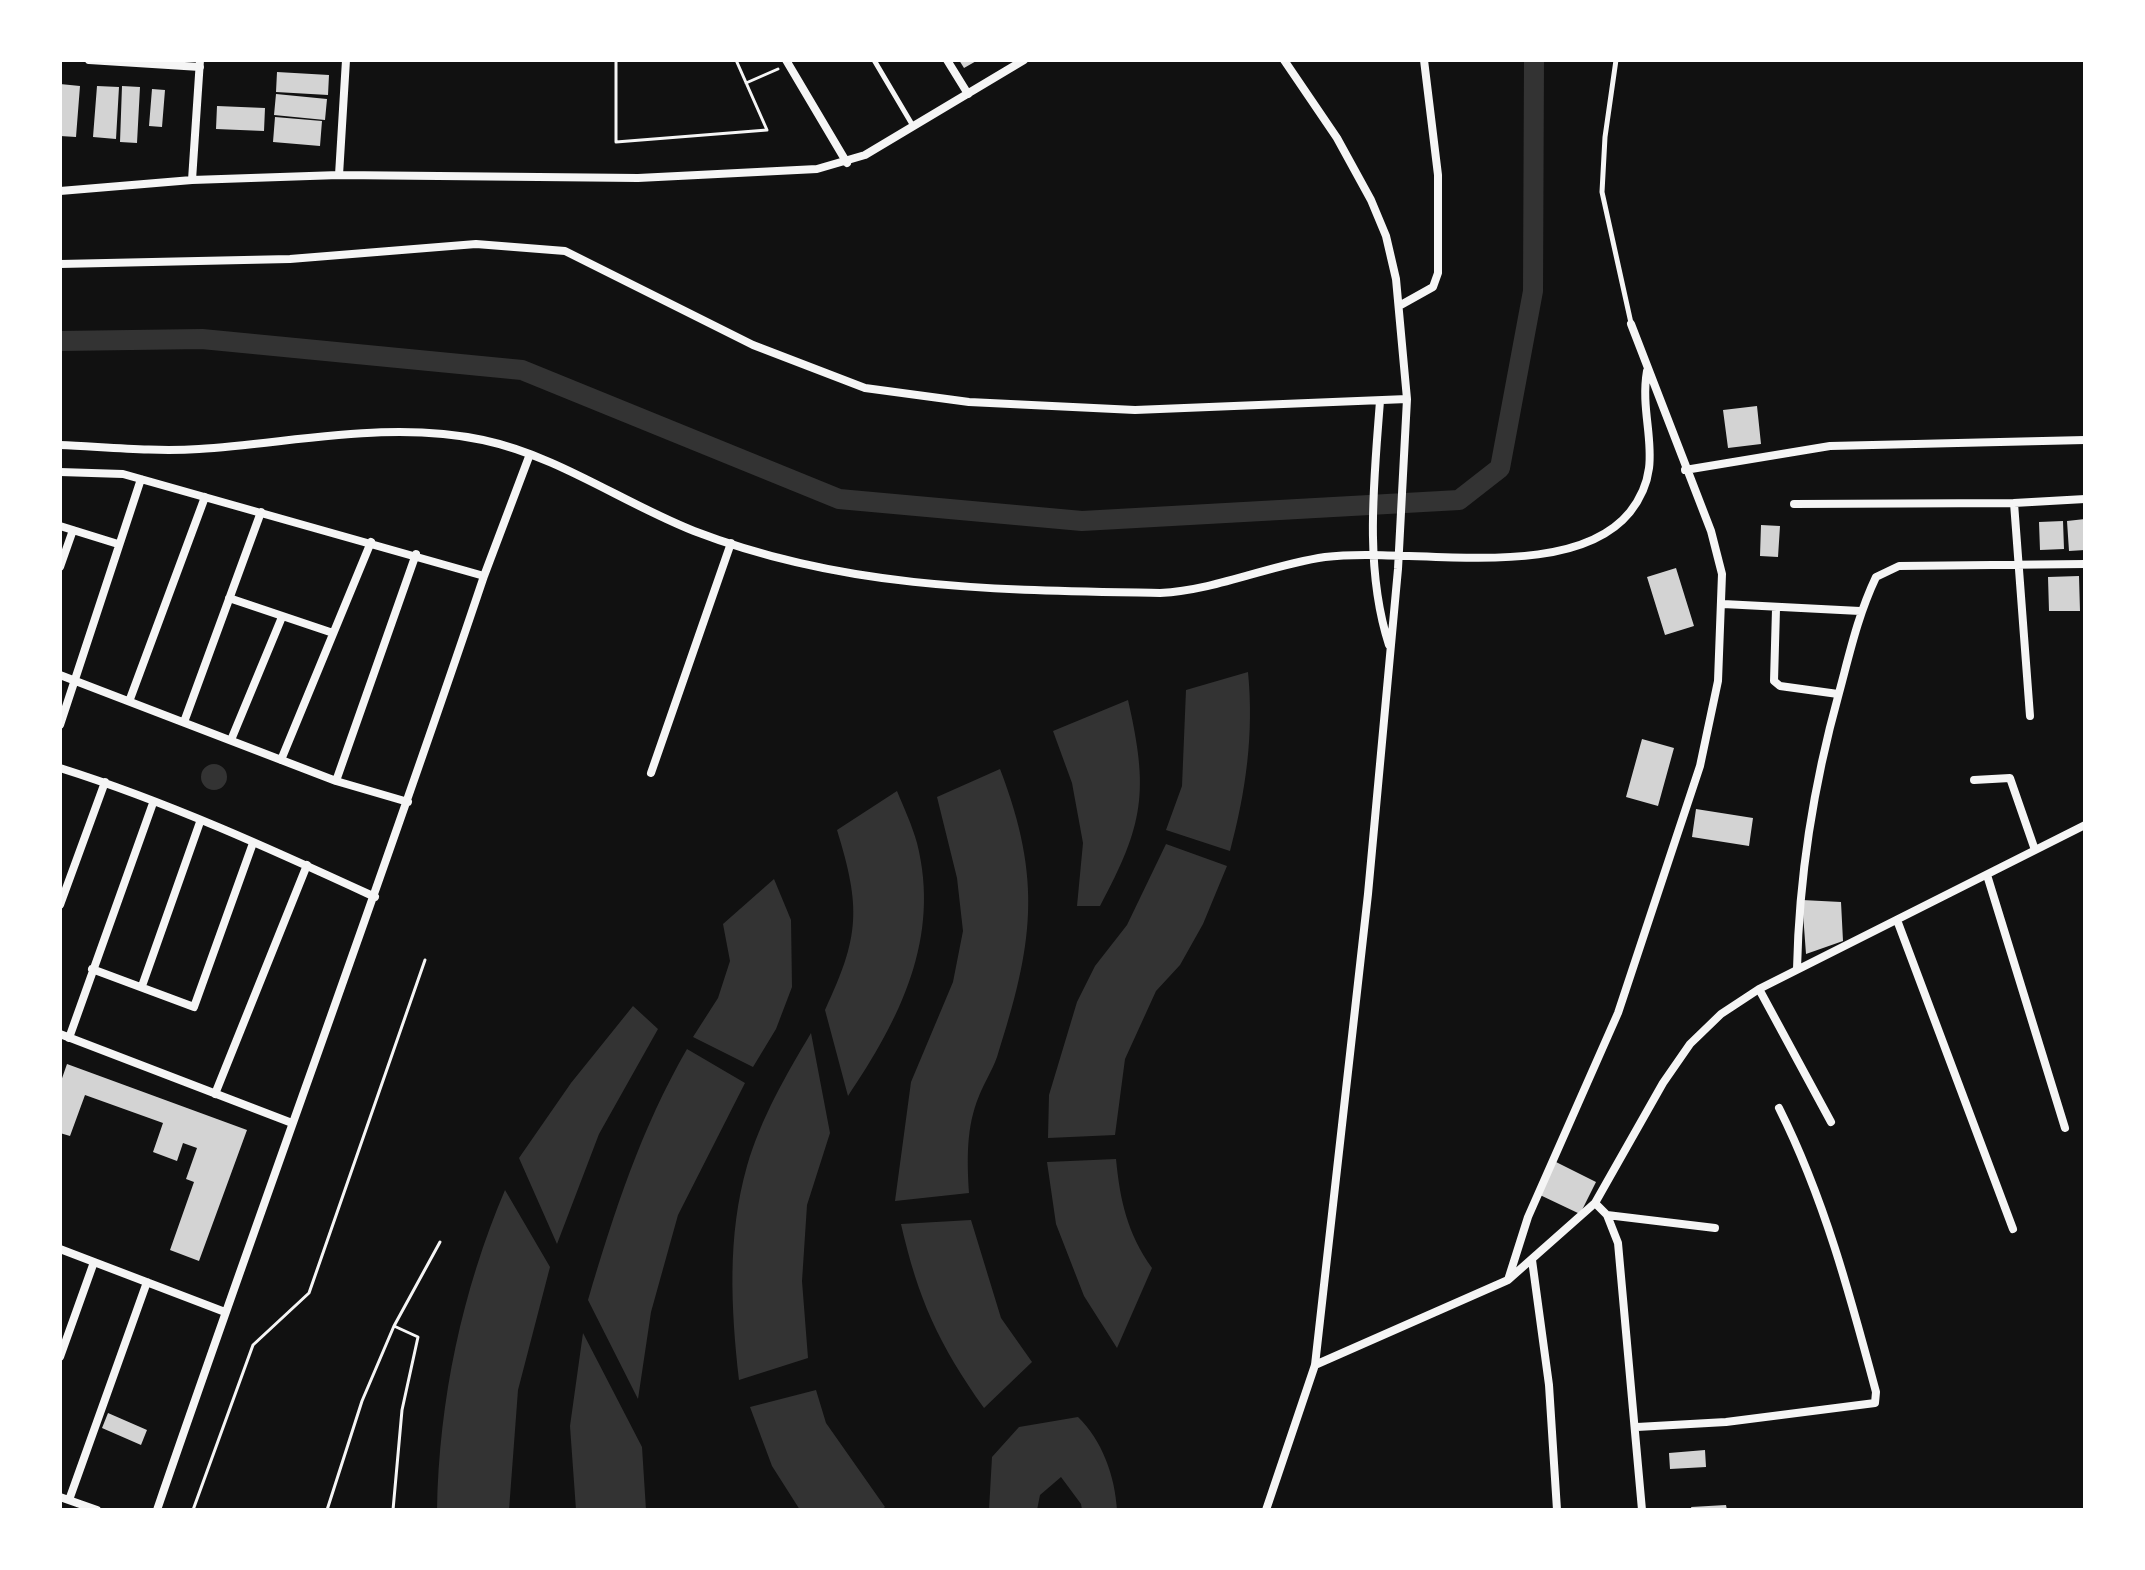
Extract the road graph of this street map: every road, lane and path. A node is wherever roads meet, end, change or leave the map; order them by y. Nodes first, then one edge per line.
1 (89, 60) edge
2 (96, 60) edge
3 (346, 60) edge
4 (616, 60) edge
5 (736, 60) edge
6 (874, 60) edge
7 (947, 60) edge
8 (1024, 60) edge
9 (1284, 60) edge
10 (1424, 60) edge
11 (1616, 60) edge
12 (787, 62) edge
13 (200, 64) edge
14 (746, 83) junction
15 (968, 94) junction
16 (913, 126) junction
17 (847, 163) junction
18 (339, 175) junction
19 (192, 180) junction
20 (60, 191) edge
21 (60, 264) edge
22 (1399, 306) junction
23 (1631, 324) joint
24 (1647, 371) junction
25 (1407, 399) junction
26 (1380, 401) junction
27 (2085, 440) edge
28 (60, 445) edge
29 (530, 454) junction
30 (1685, 470) junction
31 (60, 472) edge
32 (141, 479) junction
33 (205, 497) junction
34 (2085, 499) edge
35 (2014, 503) junction
36 (1794, 504) dead end
37 (261, 512) junction
38 (60, 526) edge
39 (73, 530) junction
40 (371, 542) junction
41 (731, 543) junction
42 (118, 544) junction
43 (416, 554) junction
44 (1372, 554) junction
45 (1399, 555) junction
46 (2085, 564) edge
47 (2017, 566) junction
48 (60, 567) edge
49 (484, 576) junction
50 (229, 598) junction
51 (1723, 604) junction
52 (1776, 609) junction
53 (1860, 611) junction
54 (282, 617) junction
55 (333, 633) junction
56 (1391, 650) junction
57 (60, 675) edge
58 (77, 679) junction
59 (1838, 694) junction
60 (130, 699) junction
61 (2030, 716) dead end
62 (184, 722) junction
63 (60, 725) edge
64 (231, 740) junction
65 (281, 760) junction
66 (60, 768) edge
67 (651, 773) dead end
68 (1974, 780) dead end
69 (336, 781) junction
70 (105, 782) junction
71 (408, 802) junction
72 (153, 803) junction
73 (200, 822) junction
74 (2085, 825) edge
75 (253, 843) junction
76 (2035, 850) junction
77 (307, 865) junction
78 (1987, 875) junction
79 (375, 897) junction
80 (60, 905) edge
81 (1897, 920) junction
82 (425, 960) dead end
83 (92, 969) junction
84 (1797, 969) junction
85 (142, 986) junction
86 (1759, 989) junction
87 (64, 1036) edge
88 (215, 1094) junction
89 (1779, 1108) dead end
90 (1831, 1122) dead end
91 (292, 1123) junction
92 (2065, 1128) dead end
93 (1595, 1203) junction
94 (1607, 1215) junction
95 (1715, 1228) dead end
96 (2013, 1229) dead end
97 (440, 1242) dead end
98 (60, 1249) edge
99 (1532, 1260) junction
100 (94, 1262) junction
101 (1508, 1280) junction
102 (147, 1282) junction
103 (225, 1312) junction
104 (394, 1326) junction
105 (60, 1357) edge
106 (1315, 1365) junction
107 (1637, 1427) junction
108 (64, 1498) edge
109 (97, 1510) edge
110 (157, 1510) edge
111 (193, 1510) edge
112 (327, 1510) edge
113 (393, 1510) edge
114 (1266, 1510) edge
115 (1557, 1510) edge
116 (1642, 1510) edge

1 - 2 street
2 - 13 street
3 - 18 street
4 - 14 path
5 - 14 path
6 - 16 lane
7 - 15 street
8 - 15 street
9 - 22 street
10 - 22 street
11 - 23 lane
12 - 14 path
12 - 17 street
13 - 19 street
15 - 16 street
16 - 17 street
17 - 18 street
18 - 19 street
19 - 20 street
21 - 26 street
22 - 25 street
23 - 24 street
24 - 30 street
24 - 45 street
25 - 26 street
25 - 45 street
26 - 44 street
27 - 30 street
28 - 29 street
29 - 41 street
29 - 49 street
30 - 51 street
31 - 32 street
32 - 33 street
32 - 42 street
33 - 37 street
33 - 60 street
34 - 35 street
35 - 36 street
35 - 47 street
37 - 40 street
37 - 50 street
38 - 39 street
39 - 42 street
39 - 48 street
40 - 43 street
40 - 55 street
41 - 44 street
41 - 67 street
42 - 58 street
43 - 49 street
43 - 69 street
44 - 45 street
44 - 56 street
45 - 56 street
46 - 47 street
47 - 53 street
47 - 61 street
49 - 71 street
50 - 54 street
50 - 62 street
51 - 52 street
51 - 101 street
52 - 53 street
52 - 59 street
53 - 59 street
54 - 55 street
54 - 64 street
55 - 65 street
56 - 106 street
57 - 58 street
58 - 60 street
58 - 63 street
59 - 84 street
60 - 62 street
62 - 64 street
64 - 65 street
65 - 69 street
66 - 70 street
68 - 76 street
69 - 71 street
70 - 72 street
70 - 80 street
71 - 79 street
72 - 73 street
72 - 83 street
73 - 75 street
73 - 85 street
74 - 76 street
75 - 77 street
75 - 85 street
76 - 78 street
77 - 79 street
77 - 88 street
78 - 81 street
78 - 92 street
79 - 91 street
81 - 84 street
81 - 96 street
82 - 111 path
83 - 85 street
83 - 87 street
84 - 86 street
86 - 90 street
86 - 93 street
87 - 88 street
88 - 91 street
89 - 107 street
91 - 103 street
93 - 94 street
93 - 99 street
94 - 95 street
94 - 107 street
97 - 104 path
98 - 100 street
99 - 101 street
99 - 115 street
100 - 102 street
100 - 105 street
101 - 106 street
102 - 103 street
102 - 108 street
103 - 110 street
104 - 112 path
104 - 113 path
106 - 114 street
107 - 116 street
108 - 109 street

